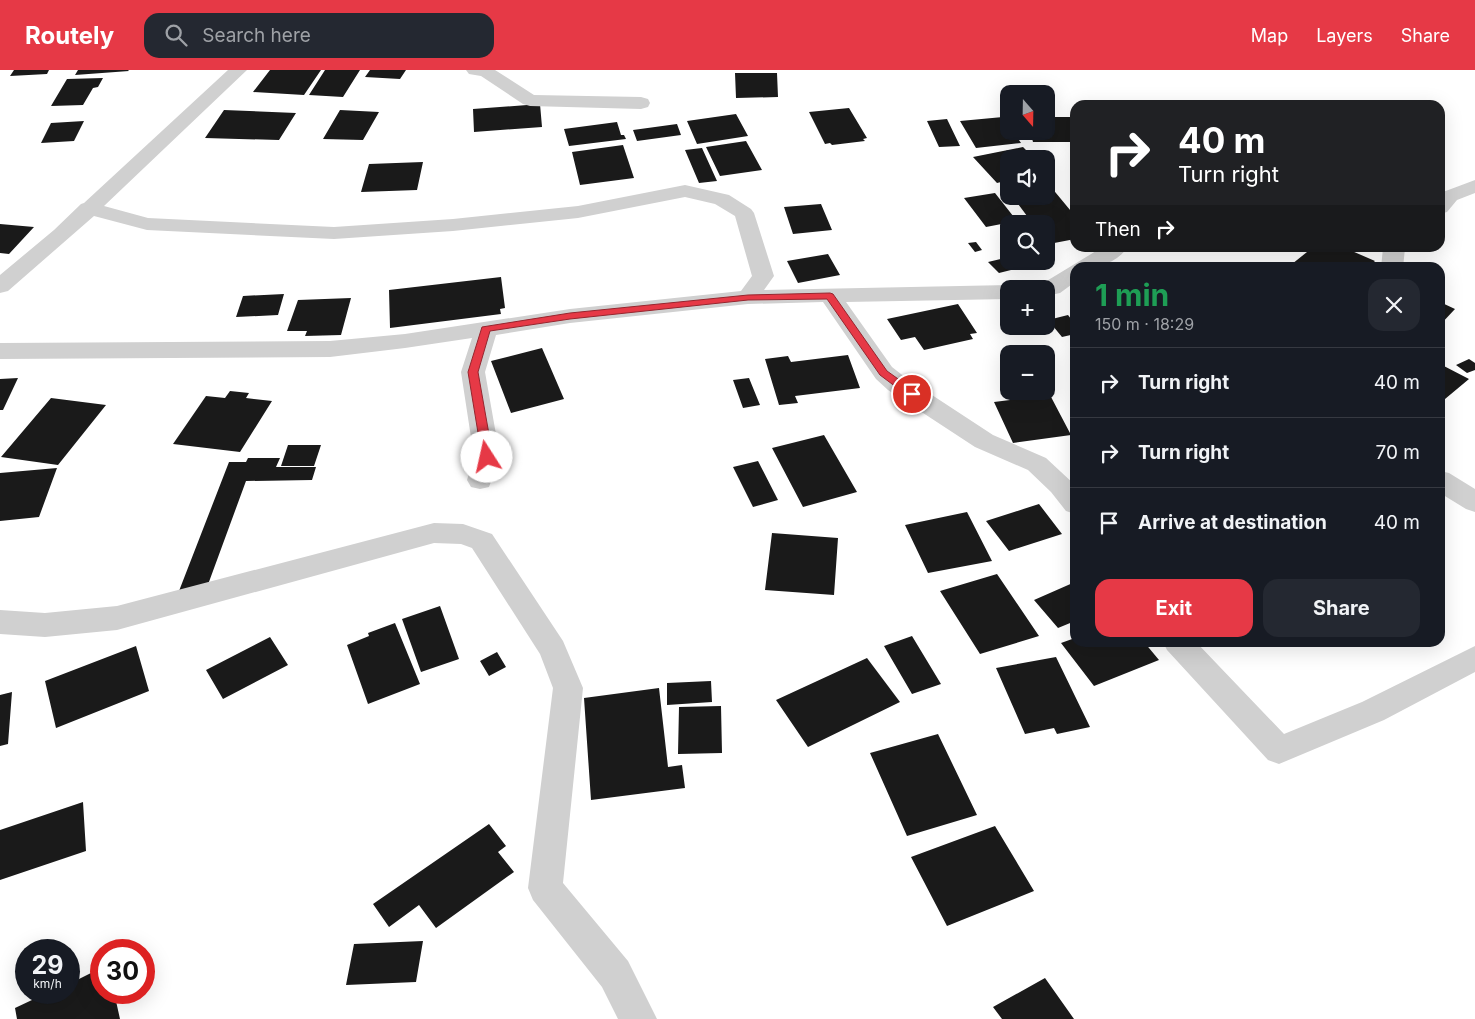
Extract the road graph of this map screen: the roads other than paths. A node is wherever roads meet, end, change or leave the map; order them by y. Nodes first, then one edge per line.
1 (238, 70) edge
2 (475, 70) edge
3 (641, 103) dead end
4 (1475, 186) edge
5 (1445, 202) edge
6 (88, 208) junction
7 (1109, 252) edge
8 (0, 260) edge
9 (29, 262) junction
10 (1092, 262) edge
11 (1070, 275) edge
12 (0, 286) edge
13 (1055, 286) edge
14 (1000, 292) edge
15 (830, 296) junction
16 (748, 298) junction
17 (486, 329) junction
18 (0, 351) edge
19 (480, 480) dead end
20 (1445, 483) edge
21 (1070, 498) edge
22 (1475, 502) edge
23 (0, 622) edge
24 (1182, 647) edge
25 (1475, 658) edge
26 (638, 1019) edge

1 - 6 street
2 - 3 street
4 - 5 street
6 - 9 street
6 - 16 street
7 - 10 street
8 - 9 street
9 - 12 street
11 - 13 street
14 - 15 street
15 - 16 street
15 - 21 street
16 - 17 street
17 - 18 street
17 - 19 street
20 - 22 street
23 - 26 street
24 - 25 street

